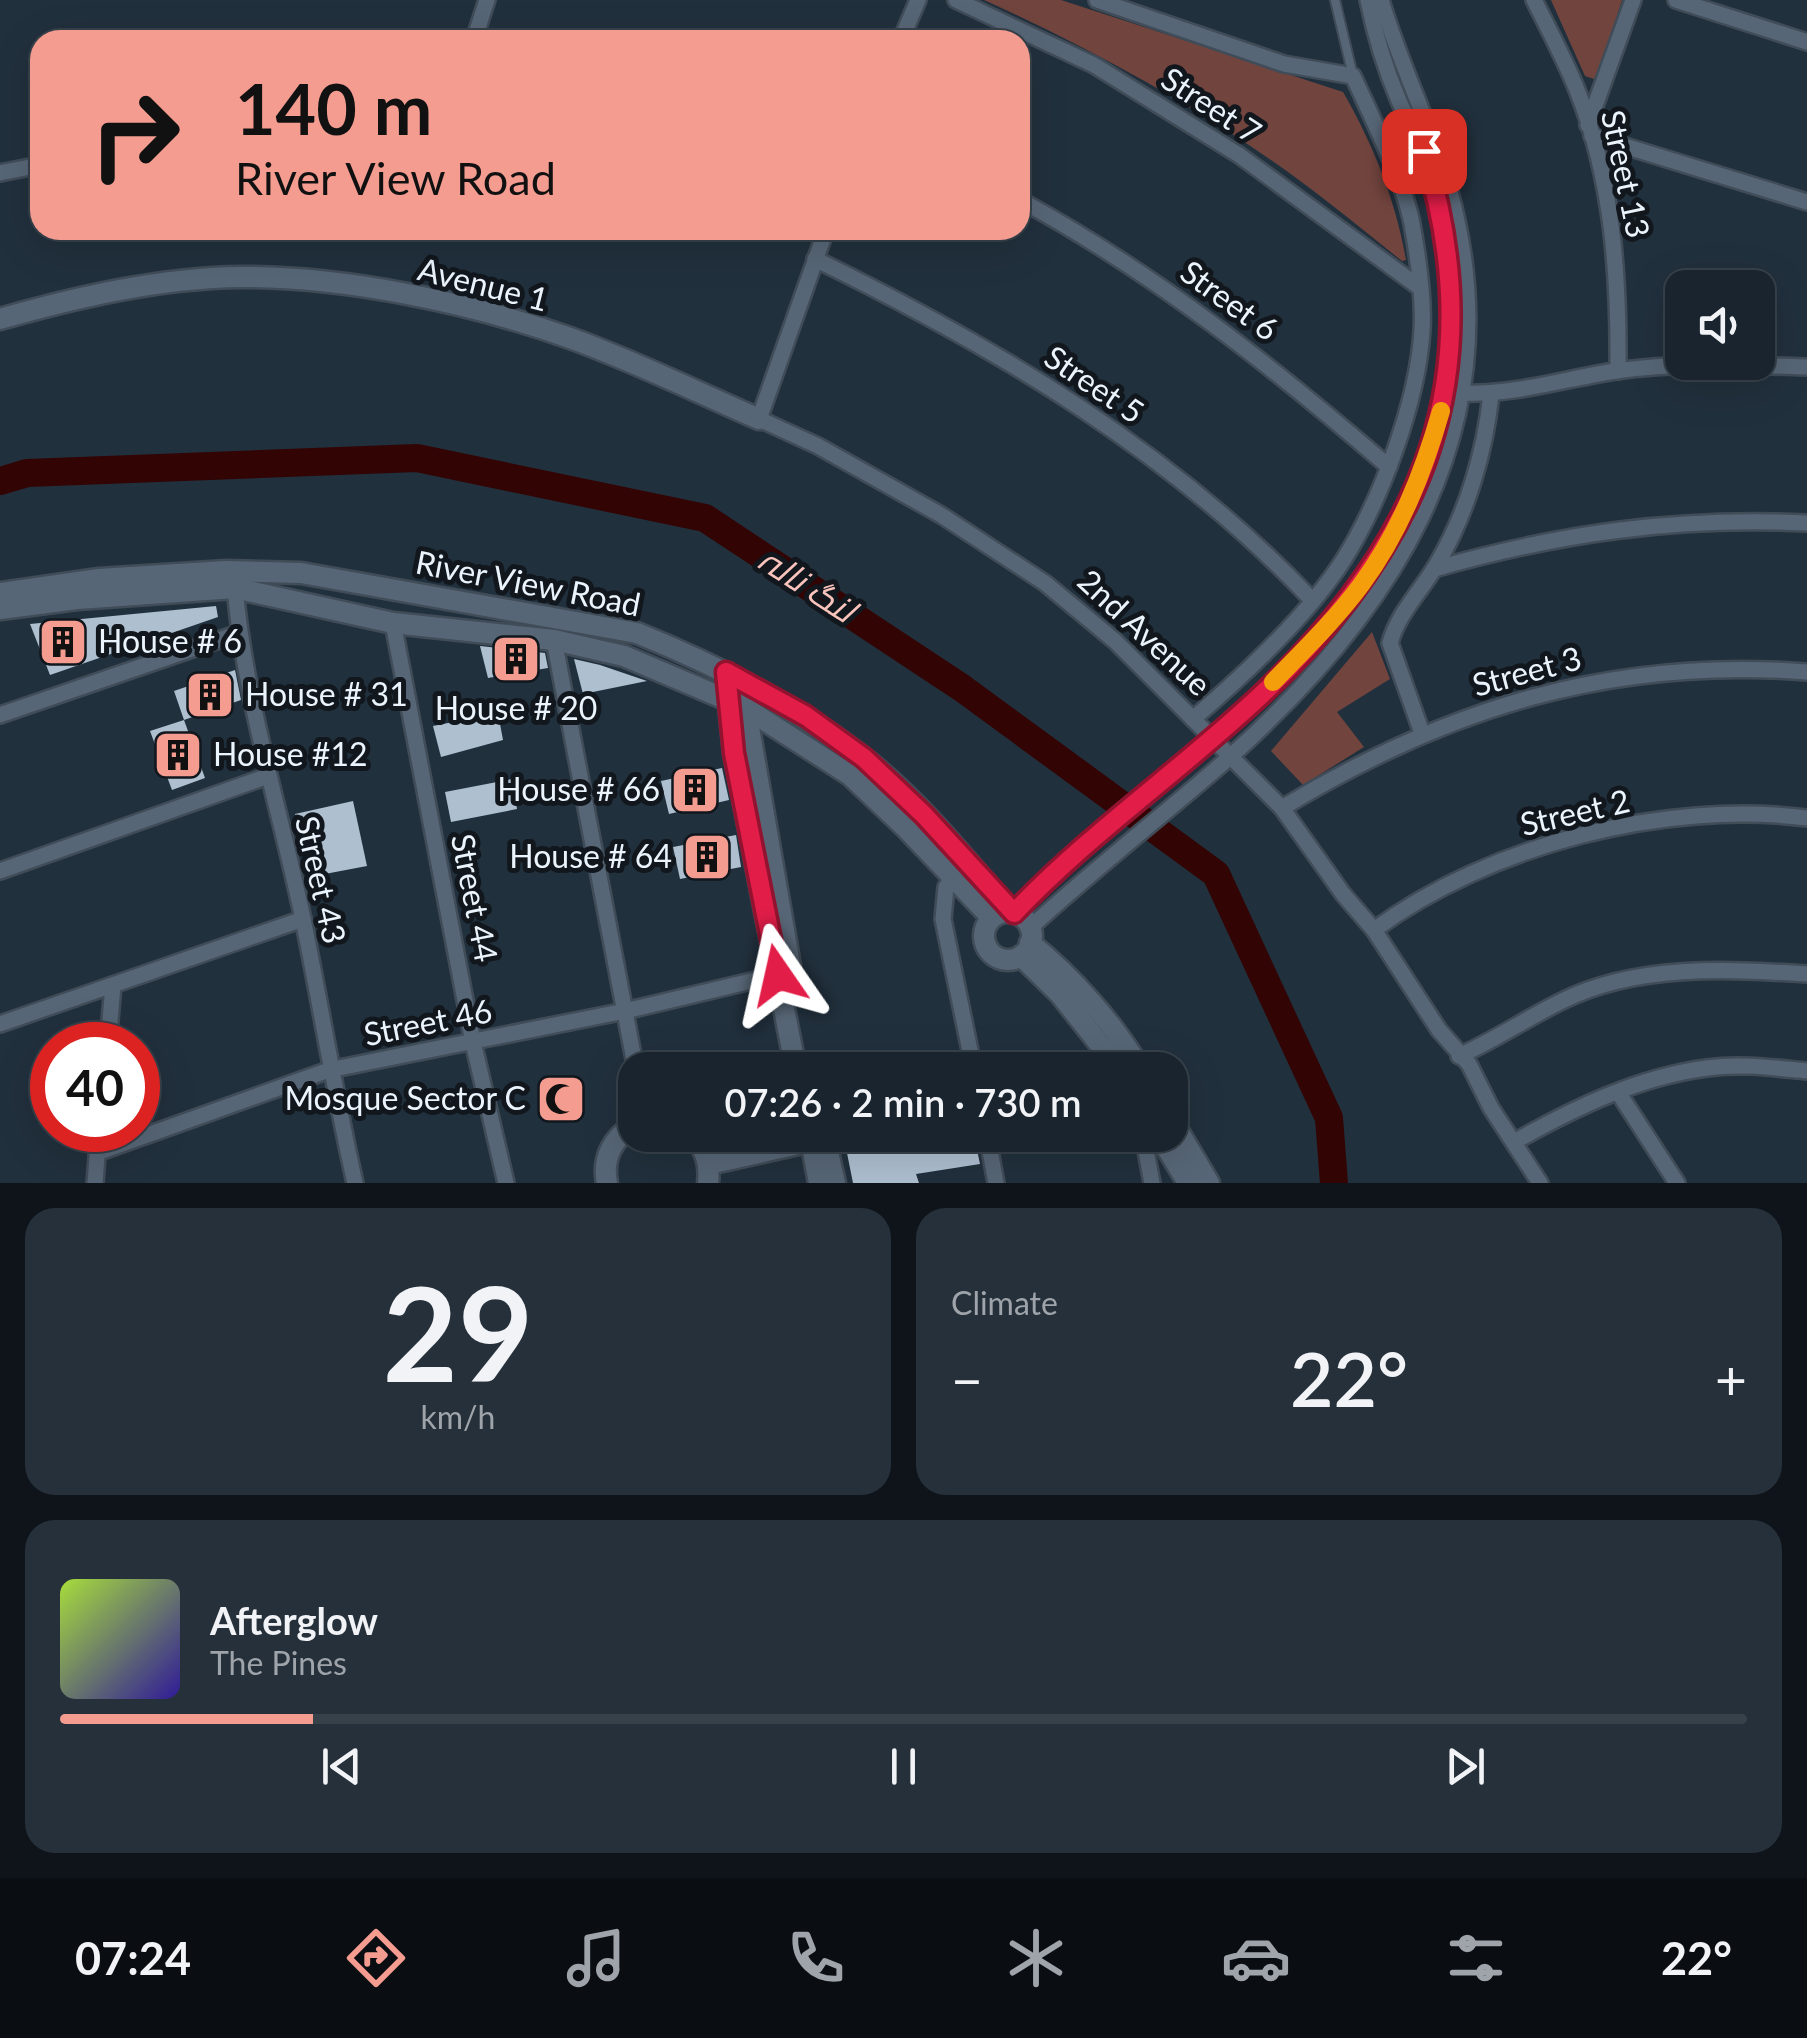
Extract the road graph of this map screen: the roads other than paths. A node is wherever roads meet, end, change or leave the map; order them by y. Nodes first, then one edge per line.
1 (488, 0) edge
2 (918, 0) edge
3 (956, 0) edge
4 (1097, 0) edge
5 (1336, 0) edge
6 (1368, 0) edge
7 (1381, 0) edge
8 (1534, 0) edge
9 (1633, 0) edge
10 (1676, 0) edge
11 (478, 30) edge
12 (905, 30) edge
13 (1020, 30) edge
14 (1030, 35) edge
15 (1807, 42) edge
16 (1353, 76) junction
17 (1590, 130) junction
18 (30, 168) edge
19 (0, 173) edge
20 (1807, 202) edge
21 (1030, 206) edge
22 (823, 240) edge
23 (816, 259) junction
24 (1419, 287) junction
25 (0, 319) edge
26 (1807, 367) edge
27 (1618, 371) junction
28 (1463, 393) junction
29 (1490, 394) junction
30 (760, 419) junction
31 (1389, 467) junction
32 (1807, 523) edge
33 (1434, 568) junction
34 (235, 588) junction
35 (0, 593) edge
36 (1310, 599) junction
37 (0, 609) edge
38 (393, 623) junction
39 (239, 633) junction
40 (554, 640) junction
41 (1807, 672) edge
42 (734, 677) junction
43 (736, 704) junction
44 (0, 715) edge
45 (1193, 719) junction
46 (1422, 733) junction
47 (1212, 738) junction
48 (1230, 756) junction
49 (268, 776) junction
50 (1282, 808) junction
51 (1807, 818) edge
52 (0, 871) edge
53 (954, 877) junction
54 (302, 919) junction
55 (1020, 923) junction
56 (1374, 930) junction
57 (1807, 974) edge
58 (778, 975) junction
59 (114, 985) junction
60 (625, 1011) junction
61 (110, 1022) edge
62 (0, 1024) edge
63 (473, 1042) junction
64 (633, 1052) edge
65 (793, 1052) edge
66 (805, 1052) edge
67 (970, 1052) edge
68 (1106, 1052) edge
69 (1131, 1052) edge
70 (1460, 1056) junction
71 (329, 1070) junction
72 (1807, 1071) edge
73 (1618, 1092) junction
74 (618, 1138) edge
75 (1514, 1142) junction
76 (1188, 1147) edge
77 (773, 1152) edge
78 (818, 1152) edge
79 (823, 1152) edge
80 (990, 1152) edge
81 (1146, 1152) edge
82 (1169, 1152) edge
83 (97, 1153) joint
84 (708, 1174) edge
85 (95, 1183) edge
86 (355, 1183) edge
87 (506, 1183) edge
88 (606, 1183) edge
89 (819, 1183) edge
90 (835, 1183) edge
91 (996, 1183) edge
92 (1152, 1183) edge
93 (1188, 1183) edge
94 (1210, 1183) edge
95 (1540, 1183) edge
96 (1677, 1183) edge

1 - 11 street
2 - 12 street
3 - 13 street, Street 7
4 - 16 street
5 - 16 lane
6 - 47 street
7 - 28 street
8 - 17 street, Street 13
9 - 17 street
10 - 15 street
14 - 24 street, Street 7
16 - 24 street
17 - 20 street
17 - 27 street, Street 13
18 - 19 street
21 - 31 street, Street 6
22 - 23 street
23 - 30 street
23 - 36 street, Street 5
24 - 31 street
25 - 30 street, Avenue 1
26 - 27 street
27 - 29 street
28 - 29 street
28 - 48 street
29 - 33 street
30 - 45 street, 2nd Avenue
31 - 36 street
32 - 33 street
33 - 46 street
34 - 37 street, River View Road
34 - 38 street, River View Road
34 - 39 street, Street 43
35 - 42 street, River View Road
36 - 45 street
38 - 40 street, River View Road
38 - 63 street, Street 44
39 - 44 street
39 - 49 street, Street 43
40 - 43 street, River View Road
40 - 60 street
41 - 46 street, Street 3
42 - 43 street
42 - 55 street, River View Road
43 - 53 street, River View Road
43 - 58 street
43 - 66 street
45 - 47 street, 2nd Avenue
46 - 50 street, Street 3
47 - 48 street, 2nd Avenue
47 - 55 street
48 - 50 street, 2nd Avenue
48 - 55 street
49 - 52 street
49 - 54 street, Street 43
50 - 56 street, 2nd Avenue
51 - 56 street, Street 2
53 - 55 street, River View Road
53 - 67 street
54 - 59 street
54 - 71 street, Street 43
55 - 68 street, River View Road
55 - 69 street, River View Road
56 - 70 street, 2nd Avenue
57 - 70 street
58 - 60 street, Street 46
58 - 65 street
59 - 61 street
59 - 62 street
60 - 63 street, Street 46
60 - 64 street
63 - 71 street, Street 46
63 - 87 street, Street 44
70 - 75 street, 2nd Avenue
71 - 83 street, Street 46
71 - 86 street, Street 43
72 - 73 street
73 - 75 street
73 - 96 street
74 - 88 street
75 - 95 street, 2nd Avenue
76 - 94 street
77 - 84 street
78 - 89 street
79 - 90 street
80 - 91 street
81 - 92 street
82 - 93 street
83 - 85 street

